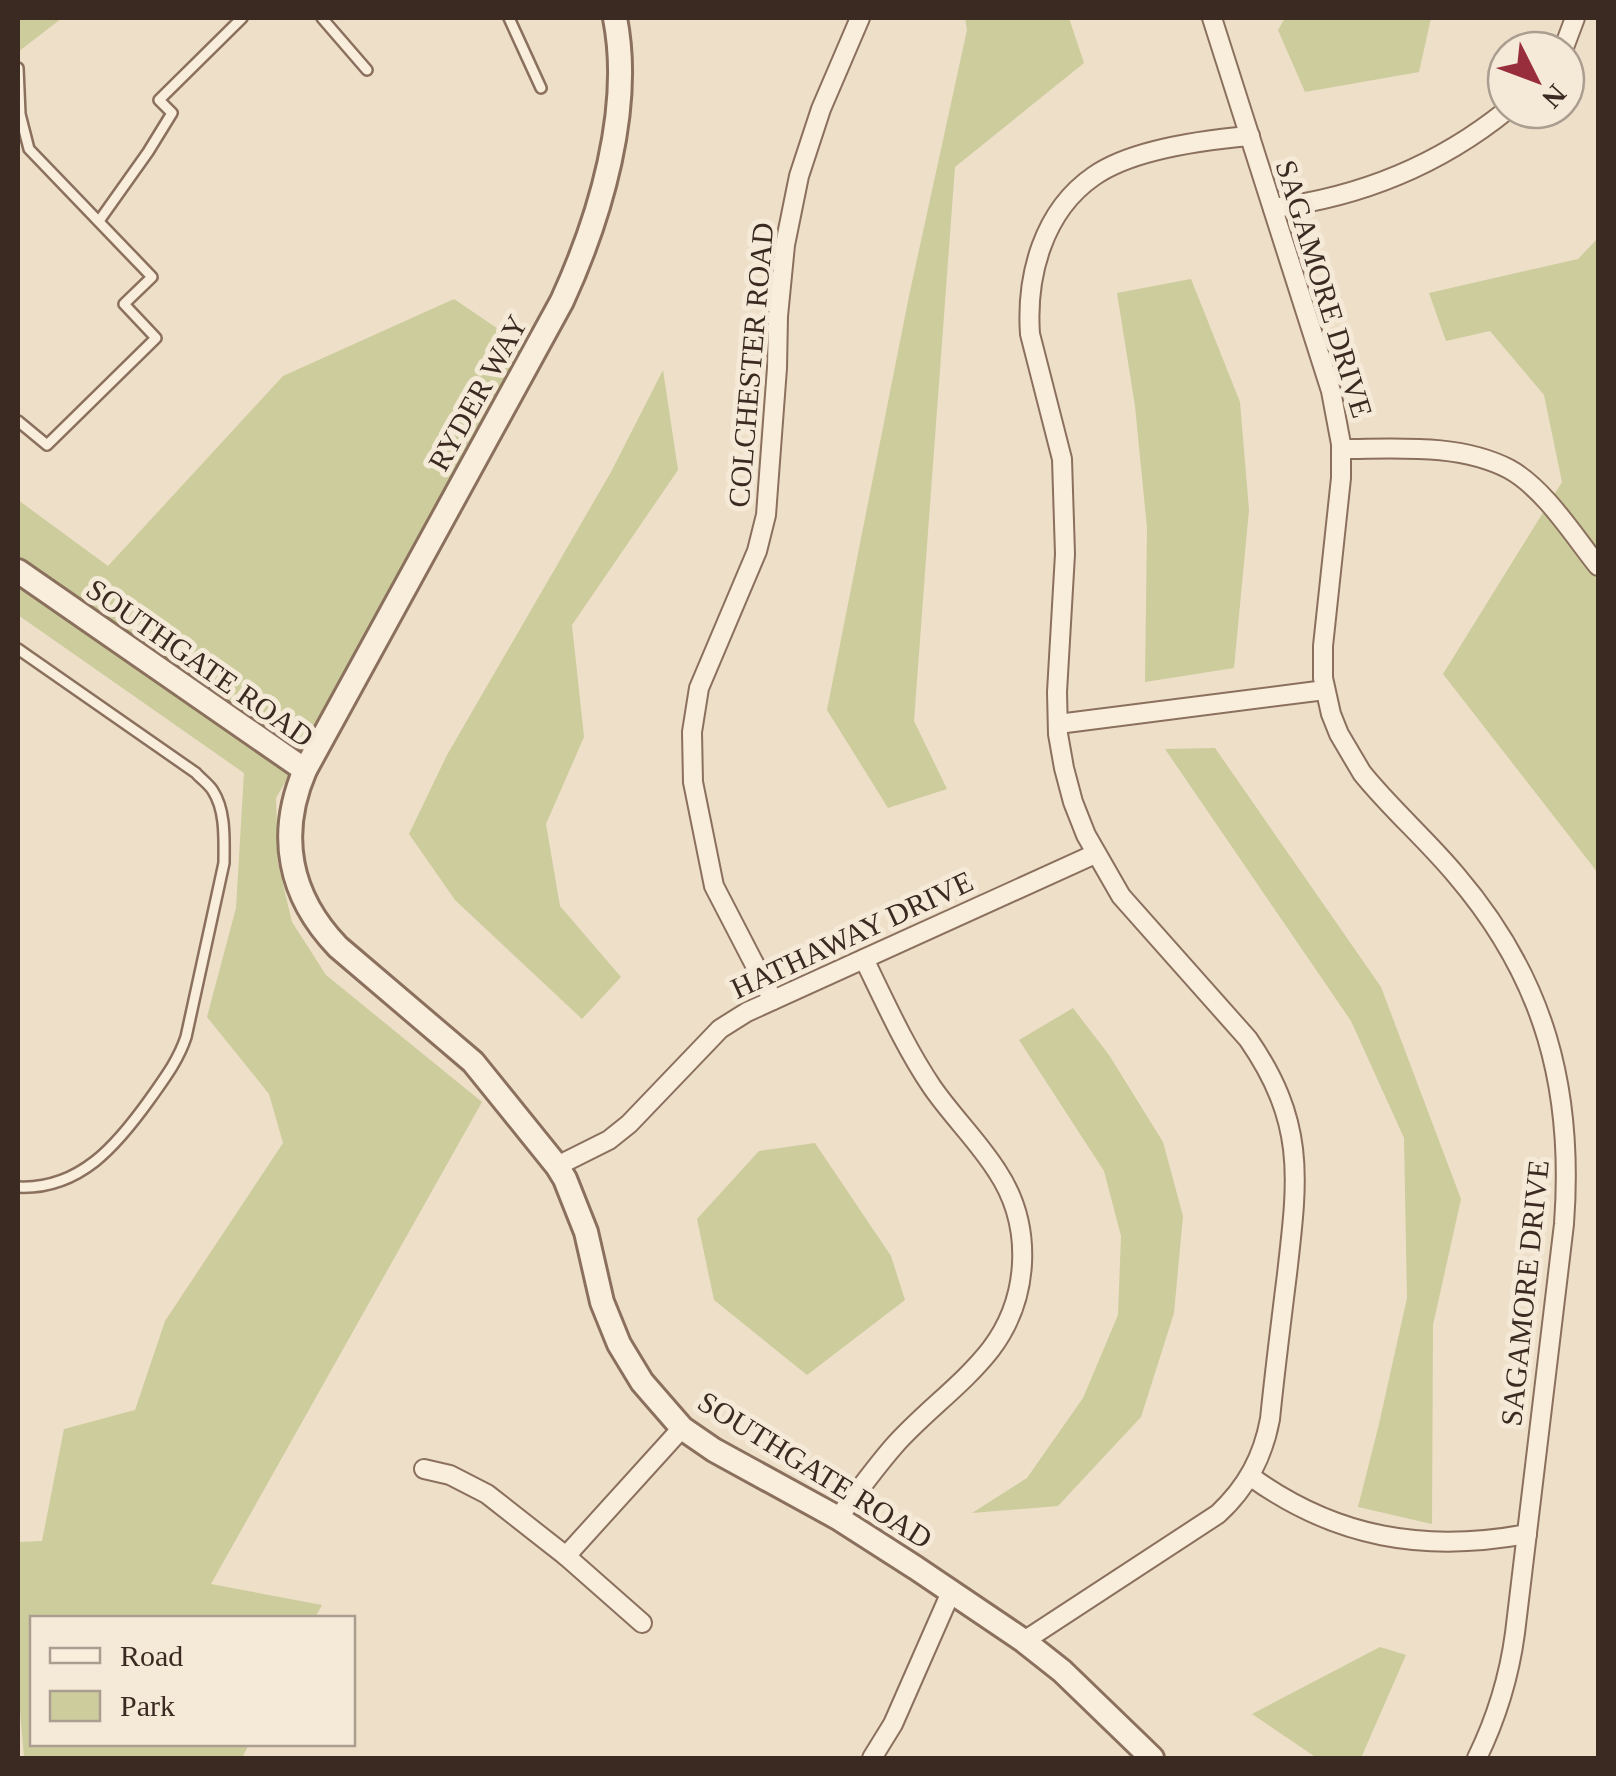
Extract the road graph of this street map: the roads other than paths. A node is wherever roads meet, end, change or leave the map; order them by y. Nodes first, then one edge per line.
1 (242, 18) edge
2 (322, 18) edge
3 (509, 18) edge
4 (615, 18) edge
5 (860, 18) edge
6 (1212, 18) edge
7 (18, 68) edge
8 (368, 70) dead end
9 (541, 88) dead end
10 (1486, 126) edge
11 (1250, 136) junction
12 (1273, 208) junction
13 (99, 221) junction
14 (18, 420) edge
15 (1341, 450) junction
16 (1598, 566) edge
17 (18, 571) edge
18 (18, 649) edge
19 (1325, 690) junction
20 (1058, 724) junction
21 (305, 770) junction
22 (1095, 854) junction
23 (864, 959) junction
24 (773, 1000) junction
25 (557, 1166) junction
26 (18, 1187) edge
27 (682, 1428) junction
28 (424, 1469) dead end
29 (1250, 1476) junction
30 (838, 1518) junction
31 (1527, 1534) junction
32 (566, 1556) junction
33 (951, 1592) junction
34 (642, 1622) dead end
35 (1024, 1642) junction
36 (872, 1758) edge
37 (1152, 1758) edge
38 (1477, 1758) edge

1 - 13 lane
2 - 8 lane
3 - 9 lane
4 - 21 street, RYDER WAY
5 - 24 street, COLCHESTER ROAD
6 - 11 street, SAGAMORE DRIVE
7 - 13 lane
10 - 12 street
11 - 12 street, SAGAMORE DRIVE
11 - 20 street
12 - 15 street, SAGAMORE DRIVE
13 - 14 lane
15 - 16 street
15 - 19 street, SAGAMORE DRIVE
17 - 21 street, SOUTHGATE ROAD
18 - 26 lane
19 - 20 street
19 - 31 street, SAGAMORE DRIVE
20 - 22 street
21 - 25 street, SOUTHGATE ROAD
22 - 23 street, HATHAWAY DRIVE
22 - 29 street
23 - 24 street, HATHAWAY DRIVE
23 - 30 street
24 - 25 street, HATHAWAY DRIVE
25 - 27 street, SOUTHGATE ROAD
27 - 30 street, SOUTHGATE ROAD
27 - 32 street
28 - 32 street
29 - 31 street
29 - 35 street
30 - 33 street, SOUTHGATE ROAD
31 - 38 street, SAGAMORE DRIVE
32 - 34 street
33 - 35 street, SOUTHGATE ROAD
33 - 36 street
35 - 37 street, SOUTHGATE ROAD

